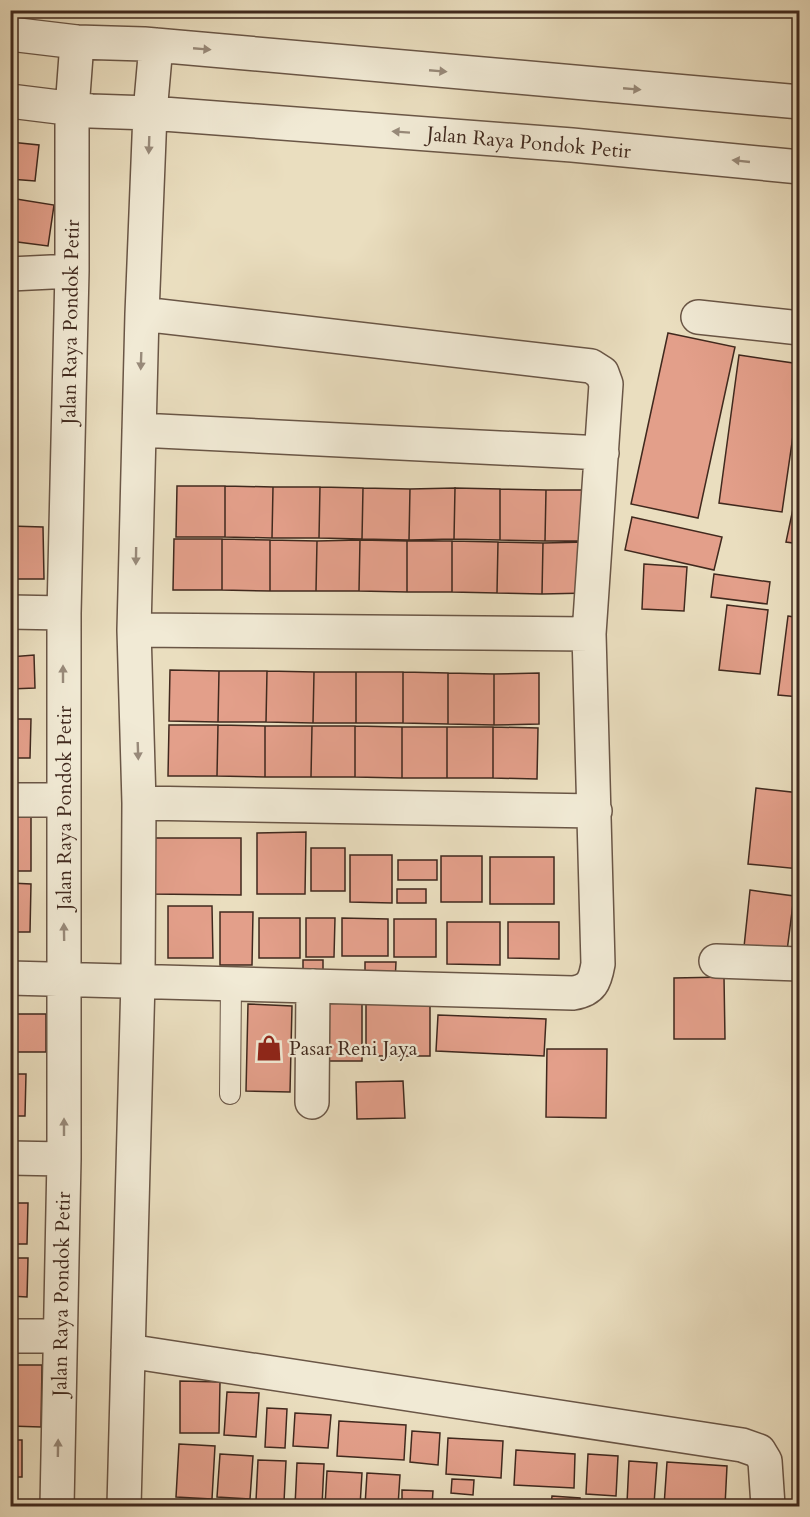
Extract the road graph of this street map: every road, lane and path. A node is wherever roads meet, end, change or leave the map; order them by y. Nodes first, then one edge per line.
1 (10, 34) edge
2 (82, 42) junction
3 (150, 44) junction
4 (10, 101) edge
5 (800, 102) edge
6 (82, 110) junction
7 (144, 113) junction
8 (800, 167) edge
9 (72, 271) junction
10 (10, 274) edge
11 (142, 314) junction
12 (699, 316) dead end
13 (800, 328) edge
14 (139, 430) junction
15 (602, 453) junction
16 (10, 612) edge
17 (64, 613) junction
18 (134, 630) junction
19 (589, 634) junction
20 (10, 800) edge
21 (63, 800) junction
22 (139, 803) junction
23 (595, 811) junction
24 (716, 961) dead end
25 (800, 964) edge
26 (10, 978) edge
27 (65, 978) junction
28 (138, 980) junction
29 (231, 983) junction
30 (313, 986) junction
31 (230, 1094) dead end
32 (312, 1102) dead end
33 (10, 1158) edge
34 (64, 1159) junction
35 (10, 1336) edge
36 (60, 1336) junction
37 (128, 1351) junction
38 (57, 1506) edge
39 (124, 1506) edge
40 (768, 1506) edge

1 - 2 street
2 - 3 street
2 - 6 street, Jalan Raya Pondok Petir
3 -> 5 street
3 - 7 street
4 - 6 street, Jalan Raya Pondok Petir
6 - 7 street, Jalan Raya Pondok Petir
6 - 9 street, Jalan Raya Pondok Petir
8 -> 7 street, Jalan Raya Pondok Petir
7 -> 11 street
9 - 10 street
9 - 17 street, Jalan Raya Pondok Petir
11 -> 14 street
11 - 15 street
12 - 13 street
14 - 15 street
14 -> 18 street
15 - 19 street
16 - 17 street
21 -> 17 street, Jalan Raya Pondok Petir
18 - 19 street
18 -> 22 street
19 - 23 street
20 - 21 street
27 -> 21 street, Jalan Raya Pondok Petir
22 - 23 street
22 - 28 street
23 - 30 street
24 - 25 street
26 - 27 street
27 - 28 street
34 -> 27 street, Jalan Raya Pondok Petir
28 - 29 street
28 - 37 street
29 - 30 street
29 - 31 lane
30 - 32 street
33 - 34 street
34 - 36 street, Jalan Raya Pondok Petir
35 - 36 street
38 -> 36 street, Jalan Raya Pondok Petir
37 - 39 street
37 - 40 street

